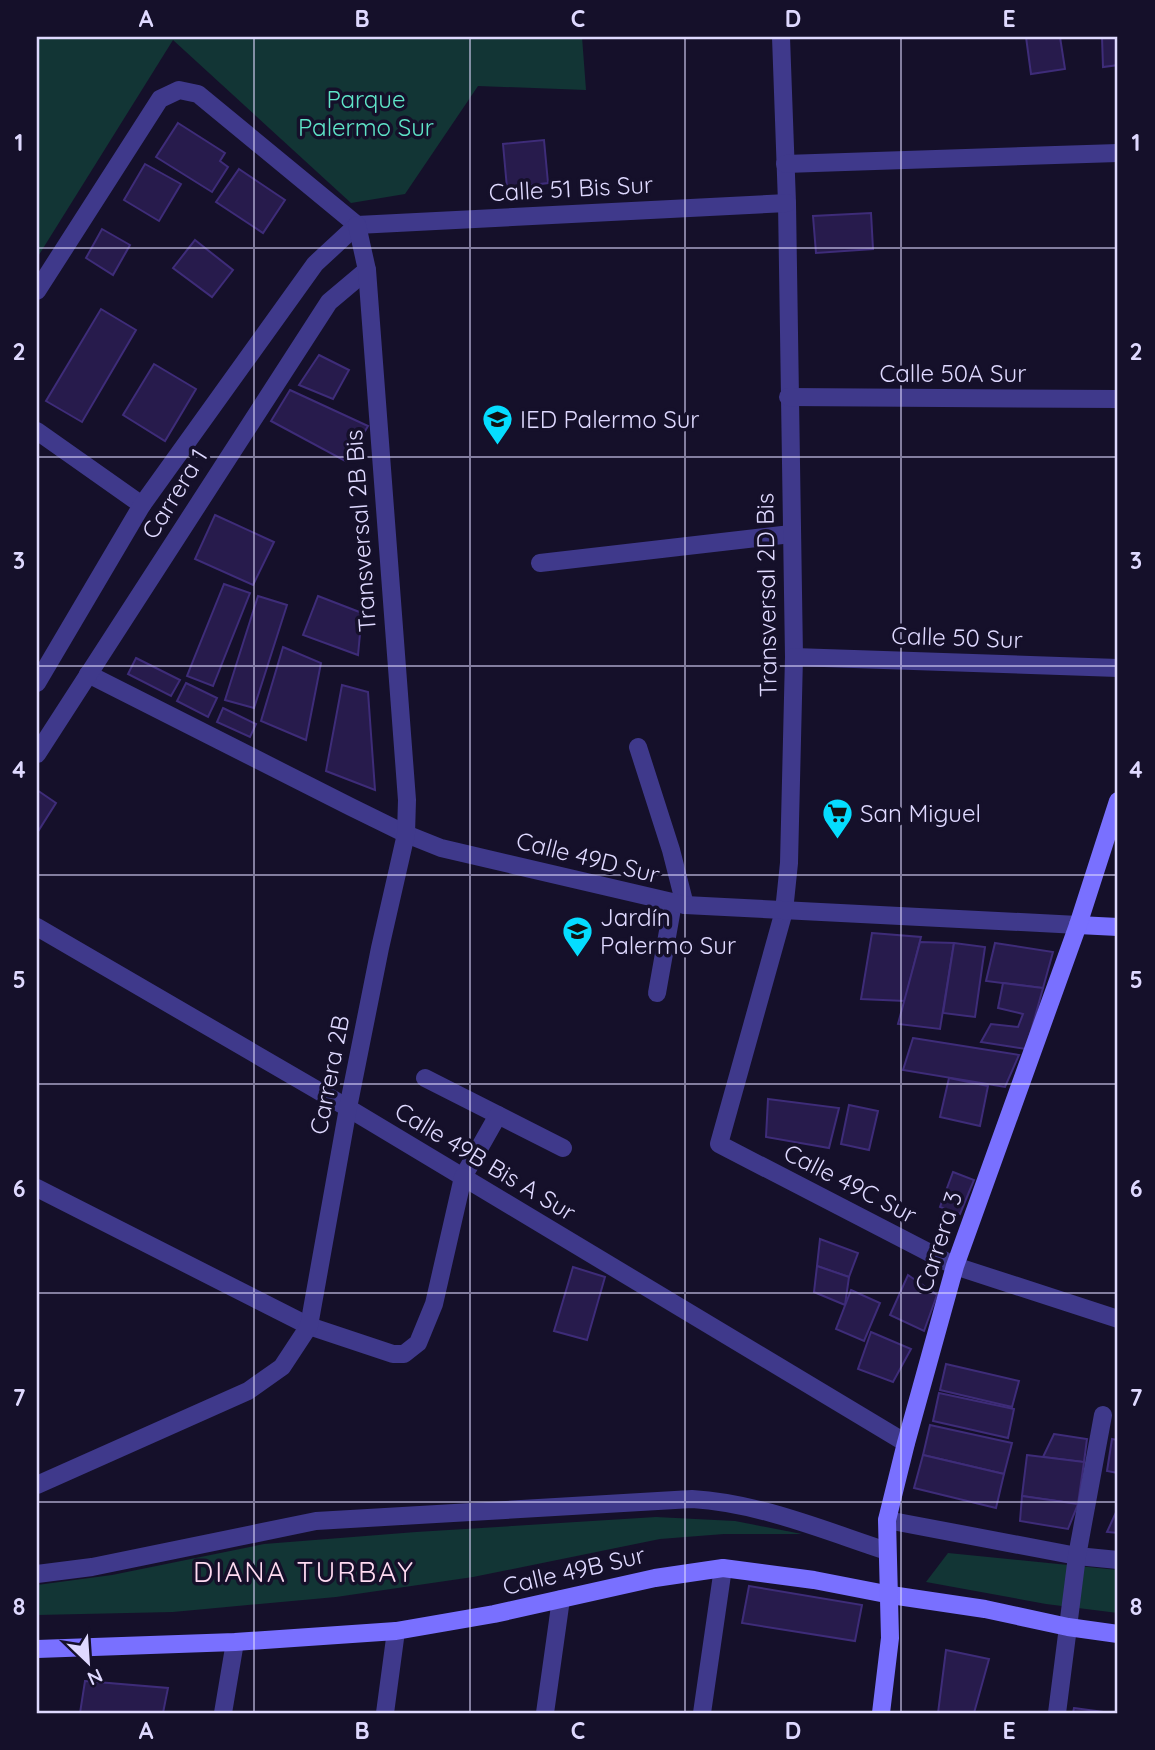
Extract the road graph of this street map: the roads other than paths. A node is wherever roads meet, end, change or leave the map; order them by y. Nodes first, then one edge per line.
1 (785, 39) edge
2 (1118, 153) edge
3 (785, 164) junction
4 (787, 203) junction
5 (357, 225) junction
6 (366, 270) junction
7 (37, 291) edge
8 (788, 397) junction
9 (1118, 400) edge
10 (37, 431) edge
11 (142, 505) junction
12 (791, 534) junction
13 (540, 563) dead end
14 (794, 657) junction
15 (1118, 668) edge
16 (88, 674) junction
17 (37, 683) edge
18 (638, 747) dead end
19 (37, 754) edge
20 (1118, 801) edge
21 (407, 834) junction
22 (679, 904) junction
23 (785, 911) junction
24 (1078, 925) junction
25 (1118, 927) edge
26 (37, 928) edge
27 (657, 993) dead end
28 (425, 1077) dead end
29 (348, 1108) junction
30 (498, 1115) junction
31 (719, 1144) joint
32 (563, 1148) dead end
33 (463, 1177) junction
34 (37, 1188) edge
35 (955, 1266) junction
36 (1118, 1319) edge
37 (309, 1326) junction
38 (1102, 1415) dead end
39 (906, 1443) junction
40 (37, 1485) edge
41 (887, 1520) junction
42 (887, 1551) junction
43 (1077, 1556) junction
44 (1118, 1560) edge
45 (723, 1568) junction
46 (37, 1574) edge
47 (891, 1595) junction
48 (561, 1599) junction
49 (1068, 1627) junction
50 (396, 1631) junction
51 (1118, 1634) edge
52 (235, 1642) junction
53 (37, 1649) edge
54 (223, 1713) edge
55 (384, 1713) edge
56 (545, 1713) edge
57 (702, 1713) edge
58 (881, 1713) edge
59 (1056, 1713) edge

1 - 3 street, Transversal 2D Bis
2 - 3 street
3 - 4 street, Transversal 2D Bis
4 - 5 street, Calle 51 Bis Sur
4 - 8 street, Transversal 2D Bis
5 - 6 street, Transversal 2B Bis
5 - 7 street
5 - 11 street, Carrera 1
6 - 16 street, Carrera 1
6 - 21 street, Transversal 2B Bis
8 - 9 street, Calle 50A Sur
8 - 12 street, Transversal 2D Bis
10 - 11 street
11 - 17 street, Carrera 1
12 - 13 street
12 - 14 street, Transversal 2D Bis
14 - 15 street, Calle 50 Sur
14 - 23 street, Transversal 2D Bis
16 - 19 street, Carrera 1
16 - 21 street, Calle 49D Sur
18 - 22 street
20 - 24 street, Carrera 3
21 - 22 street, Calle 49D Sur
21 - 29 street, Carrera 2B
22 - 23 street, Calle 49D Sur
22 - 27 street
23 - 24 street, Calle 49D Sur
23 - 31 street, Transversal 2D Bis
24 - 25 street, Calle 49D Sur
24 - 35 street, Carrera 3
26 - 29 street, Calle 49B Bis A Sur
28 - 30 street
29 - 33 street, Calle 49B Bis A Sur
29 - 37 street, Carrera 2B
30 - 32 street
30 - 33 street
31 - 35 street, Calle 49C Sur
33 - 37 street
33 - 39 street, Calle 49B Bis A Sur
34 - 37 street
35 - 36 street, Calle 49C Sur
35 - 39 street, Carrera 3
37 - 40 street
38 - 43 street
39 - 41 street, Carrera 3
41 - 42 street, Carrera 3
41 - 43 street
42 - 46 street
42 - 47 street, Carrera 3
43 - 44 street
43 - 49 street
45 - 47 street, Calle 49B Sur
45 - 48 street, Calle 49B Sur
45 - 57 street
47 - 49 street, Calle 49B Sur
47 - 58 street, Carrera 3
48 - 50 street, Calle 49B Sur
48 - 56 street
49 - 51 street, Calle 49B Sur
49 - 59 street
50 - 52 street, Calle 49B Sur
50 - 55 street
52 - 53 street, Calle 49B Sur
52 - 54 street

